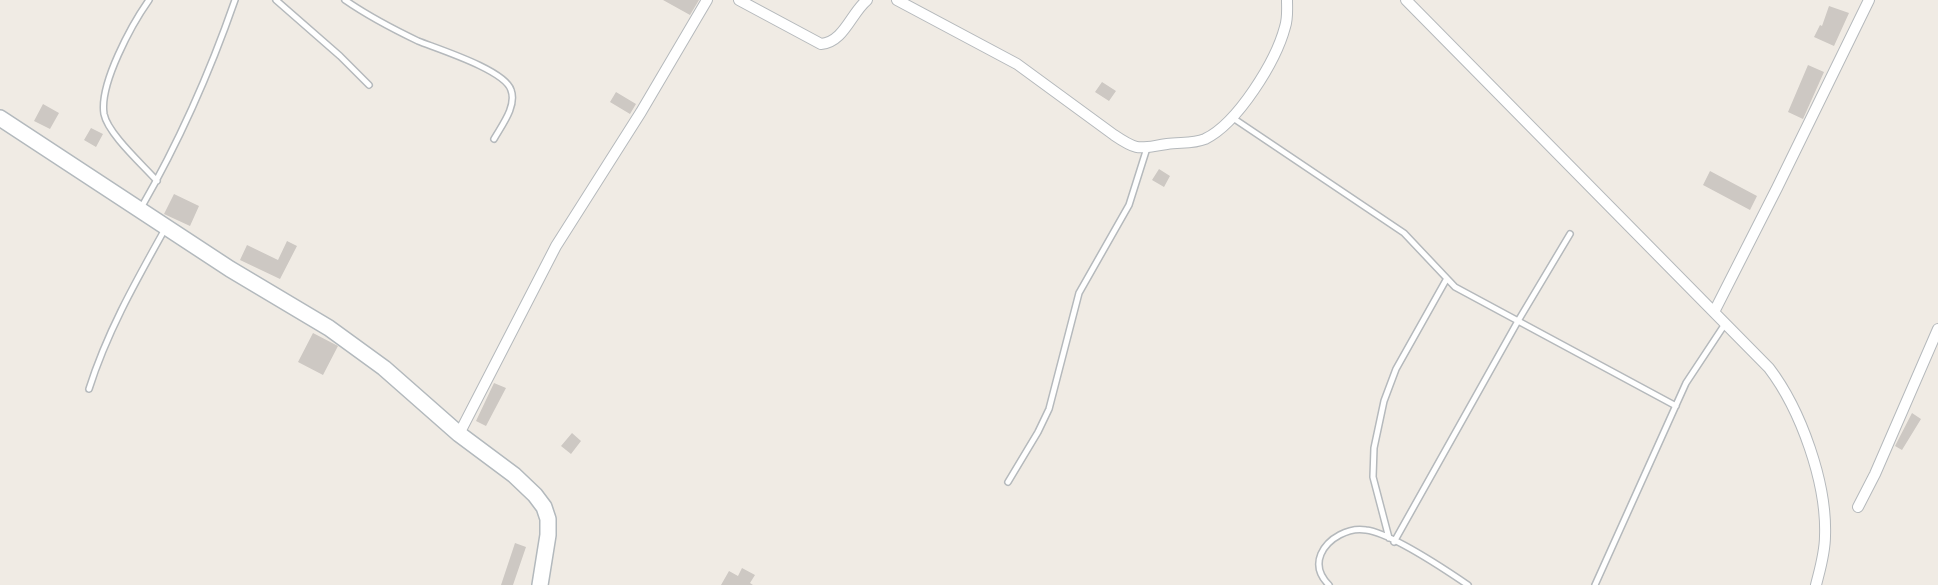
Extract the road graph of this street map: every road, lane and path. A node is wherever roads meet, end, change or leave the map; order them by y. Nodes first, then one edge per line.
1 (149, 0) edge
2 (235, 0) edge
3 (276, 0) edge
4 (344, 0) edge
5 (707, 0) edge
6 (739, 0) edge
7 (853, 0) edge
8 (867, 0) edge
9 (897, 0) edge
10 (1286, 0) edge
11 (1406, 0) edge
12 (1869, 0) edge
13 (856, 11) junction
14 (369, 85) dead end
15 (0, 118) edge
16 (1233, 118) junction
17 (494, 139) dead end
18 (1147, 148) junction
19 (157, 181) junction
20 (141, 208) junction
21 (167, 226) junction
22 (1570, 234) dead end
23 (1446, 280) junction
24 (1714, 312) junction
25 (1518, 321) junction
26 (1725, 324) junction
27 (1938, 329) edge
28 (89, 389) dead end
29 (1676, 406) junction
30 (459, 434) junction
31 (1008, 482) dead end
32 (1858, 506) dead end
33 (1389, 538) junction
34 (1394, 542) junction
35 (540, 585) edge
36 (1329, 585) edge
37 (1468, 585) edge
38 (1595, 585) edge
39 (1816, 585) edge

1 - 19 lane
2 - 19 lane
3 - 14 lane
4 - 17 lane
5 - 30 street
6 - 13 street
7 - 13 street
8 - 13 street
9 - 18 street
10 - 16 street
11 - 24 street
12 - 24 street
15 - 20 street
16 - 18 street
16 - 23 lane
18 - 31 lane
19 - 20 lane
20 - 21 street
21 - 28 lane
21 - 30 street
22 - 25 lane
23 - 25 lane
23 - 33 lane
24 - 26 street
25 - 29 lane
25 - 34 lane
26 - 29 lane
26 - 39 street
27 - 32 street
29 - 38 lane
30 - 35 street
33 - 34 lane
33 - 36 lane
34 - 37 lane

